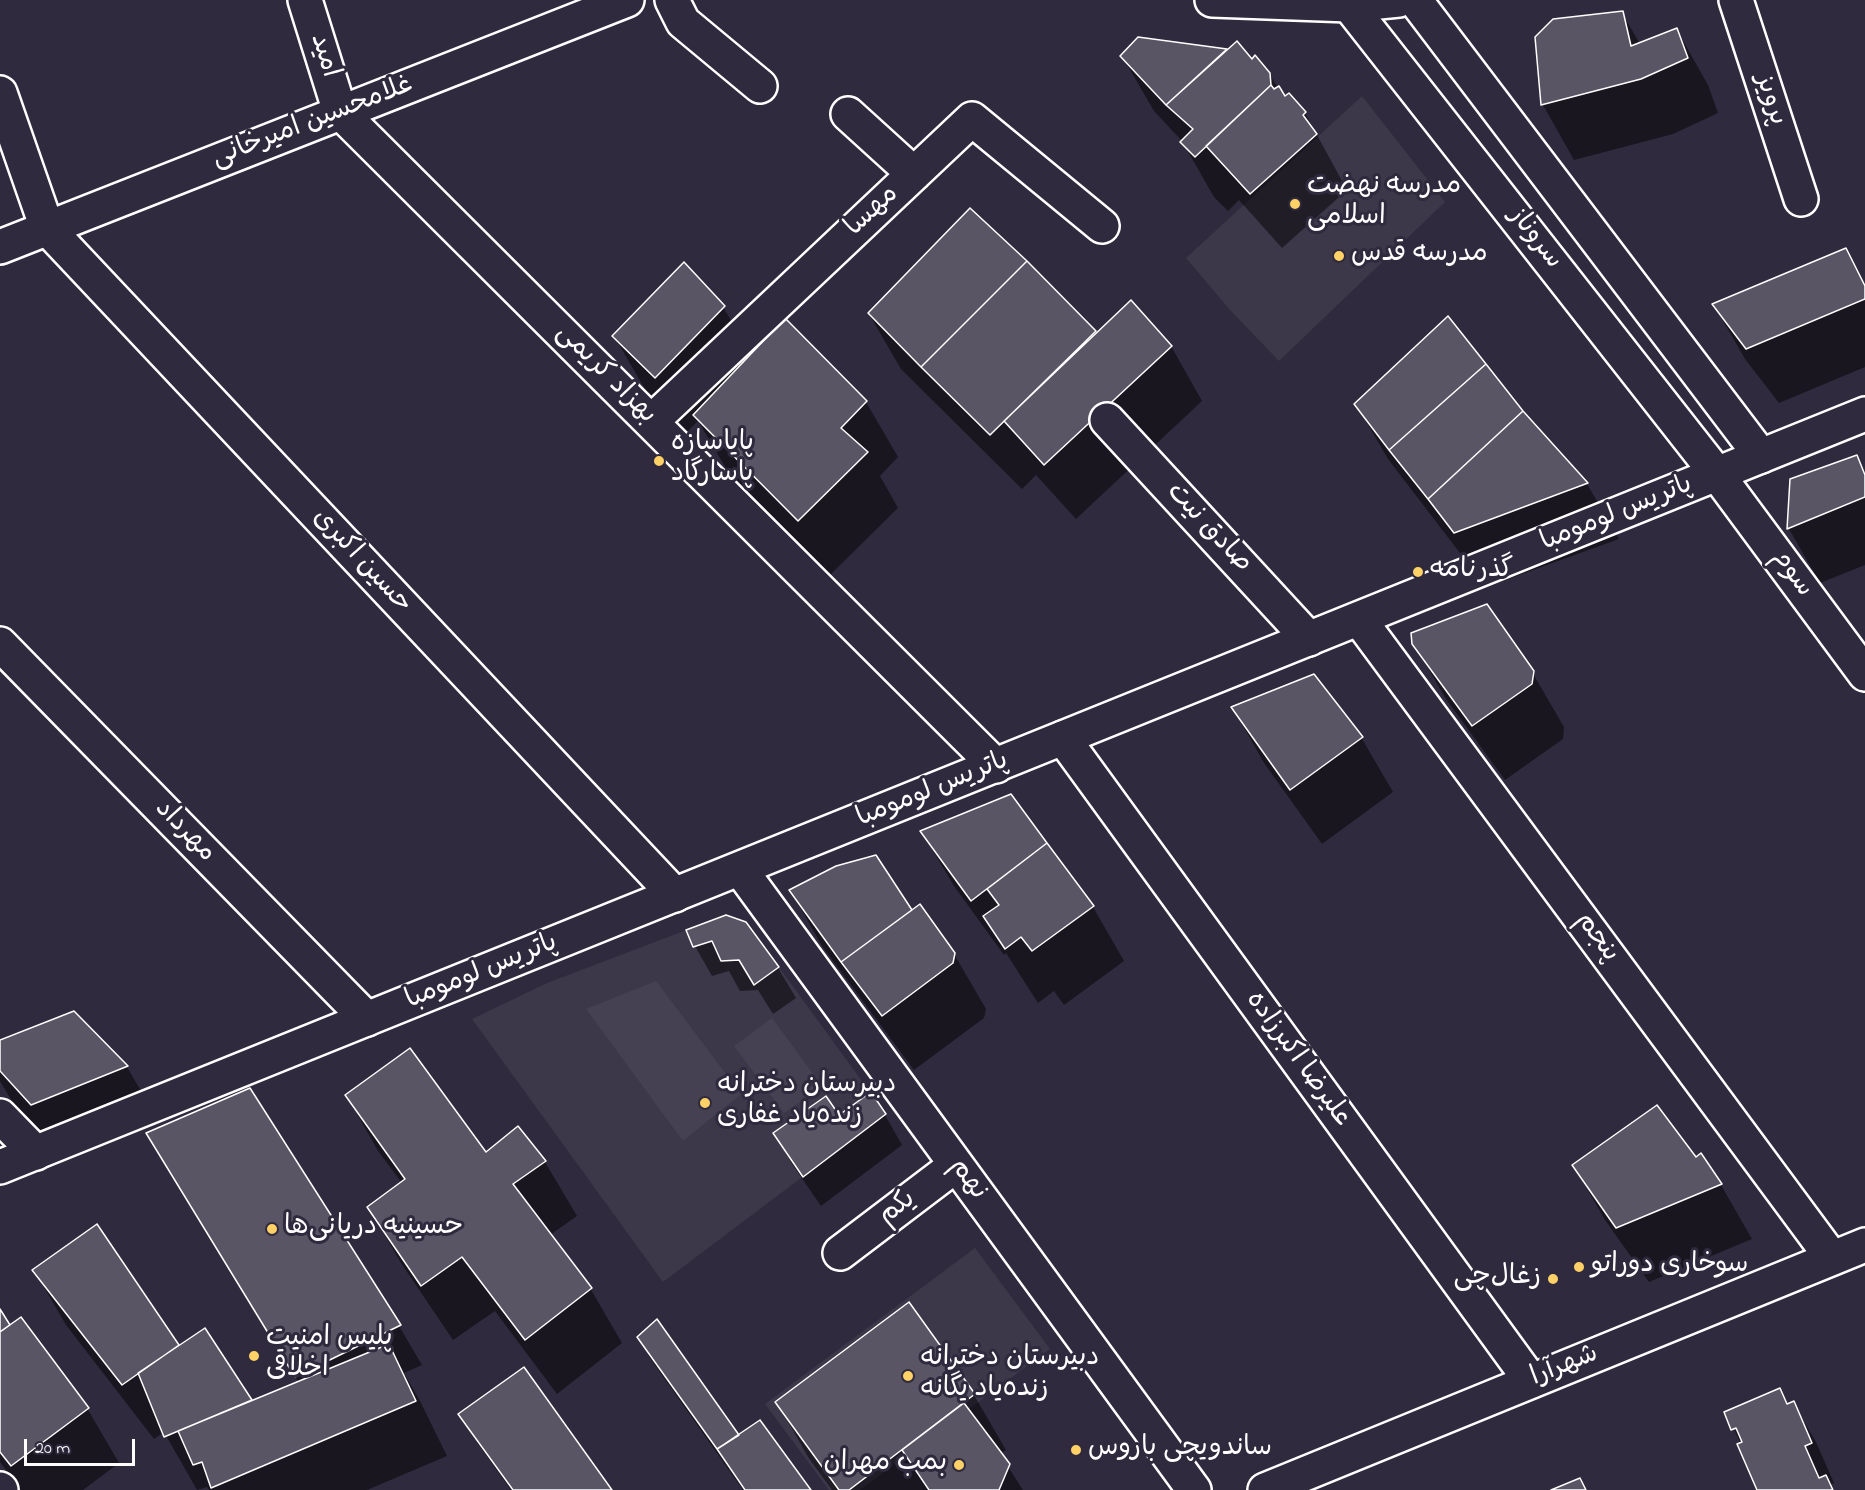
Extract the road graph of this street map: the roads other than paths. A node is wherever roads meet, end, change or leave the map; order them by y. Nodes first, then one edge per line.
1 (305, 0) edge
2 (627, 0) edge
3 (672, 0) edge
4 (1212, 0) edge
5 (1399, 0) edge
6 (1415, 0) edge
7 (1736, 0) edge
8 (1349, 5) junction
9 (760, 86) dead end
10 (0, 93) edge
11 (340, 112) junction
12 (848, 114) dead end
13 (914, 174) junction
14 (1801, 199) dead end
15 (1574, 210) junction
16 (1102, 226) dead end
17 (47, 228) junction
18 (1534, 240) junction
19 (1599, 244) junction
20 (0, 247) edge
21 (1561, 274) junction
22 (1865, 414) edge
23 (1107, 420) dead end
24 (651, 422) junction
25 (1761, 456) junction
26 (1718, 474) junction
27 (1359, 619) junction
28 (1309, 639) junction
29 (0, 644) edge
30 (1865, 674) edge
31 (1064, 738) junction
32 (996, 766) junction
33 (740, 869) junction
34 (675, 895) junction
35 (368, 1019) junction
36 (0, 1116) edge
37 (36, 1153) junction
38 (956, 1165) junction
39 (0, 1167) edge
40 (1865, 1245) edge
41 (840, 1253) dead end
42 (1832, 1258) junction
43 (1531, 1381) junction
44 (1194, 1490) edge
45 (1265, 1490) edge

1 - 11 street, امید
2 - 11 street, غلامحسین امیرخانی
3 - 9 street
4 - 8 street
5 - 8 street
6 - 15 street, سروناز
7 - 14 street, پرویز
8 - 18 street, سروناز
10 - 17 street
11 - 17 street, غلامحسین امیرخانی
11 - 24 street, بهزاد کریمی
12 - 13 street
13 - 16 street, مهسا
13 - 24 street, مهسا
15 - 18 street
15 - 19 street, سروناز
17 - 20 street, غلامحسین امیرخانی
17 - 34 street, حسین اکبری
18 - 21 street, سروناز
19 - 21 street
19 - 25 street, سروناز
21 - 26 street, سروناز
22 - 25 street, پاتریس لومومبا
23 - 28 street, صادق نیت
24 - 32 street, بهزاد کریمی
25 - 26 street, پاتریس لومومبا
26 - 27 street, پاتریس لومومبا
26 - 30 street, سوم
27 - 28 street, پاتریس لومومبا
27 - 42 street, پنجم
28 - 31 street, پاتریس لومومبا
29 - 35 street, مهرداد
31 - 32 street, پاتریس لومومبا
31 - 43 street, علیرضا اکبرزاده
32 - 33 street, پاتریس لومومبا
33 - 34 street, پاتریس لومومبا
33 - 38 street, نهم
34 - 35 street, پاتریس لومومبا
35 - 37 street, پاتریس لومومبا
36 - 37 street
37 - 39 street, پاتریس لومومبا
38 - 41 street, یکم
38 - 44 street, نهم
40 - 42 street, شهرآرا
42 - 43 street, شهرآرا
43 - 45 street, شهرآرا

